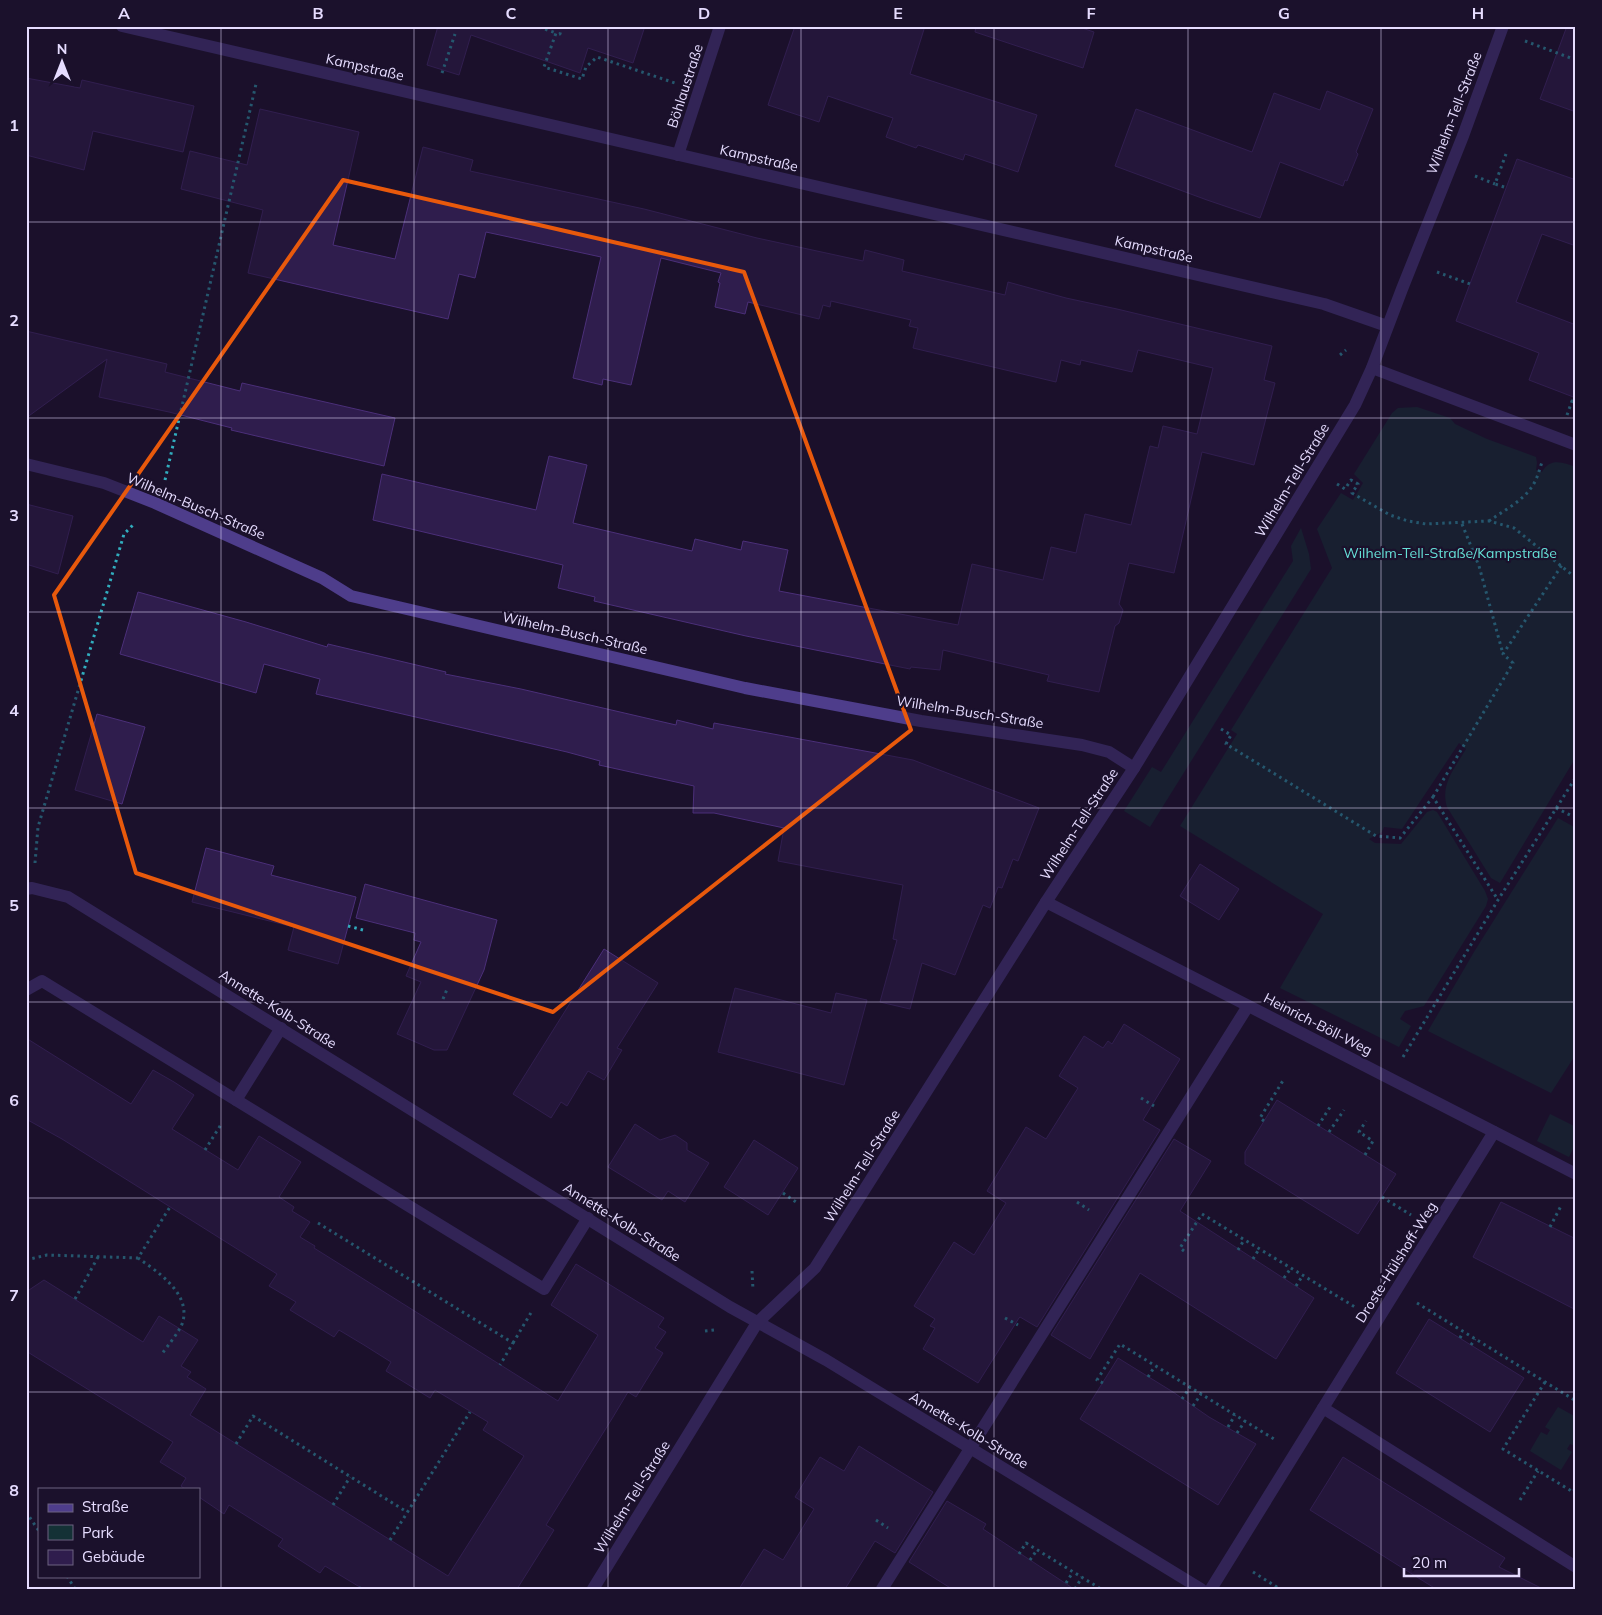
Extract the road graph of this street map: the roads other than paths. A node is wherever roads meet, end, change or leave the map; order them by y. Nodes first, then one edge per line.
1 (122, 26) edge
2 (720, 26) edge
3 (1503, 26) edge
4 (678, 155) junction
5 (1388, 326) junction
6 (1372, 368) junction
7 (1576, 445) edge
8 (26, 464) edge
9 (1134, 768) junction
10 (26, 889) edge
11 (1046, 902) junction
12 (26, 990) edge
13 (1248, 1006) junction
14 (281, 1028) junction
15 (236, 1100) junction
16 (1494, 1132) junction
17 (1576, 1174) edge
18 (588, 1218) junction
19 (757, 1323) junction
20 (1323, 1408) junction
21 (970, 1449) junction
22 (1576, 1567) edge
23 (593, 1589) edge
24 (882, 1589) edge
25 (1201, 1589) edge
26 (1211, 1589) edge

1 - 4 street, Kampstraße
2 - 4 street, Böhlaustraße
3 - 5 street, Wilhelm-Tell-Straße
4 - 5 street, Kampstraße
5 - 6 street, Wilhelm-Tell-Straße
6 - 7 street
6 - 9 street, Wilhelm-Tell-Straße
8 - 9 street, Wilhelm-Busch-Straße
9 - 11 street, Wilhelm-Tell-Straße
10 - 14 street, Annette-Kolb-Straße
11 - 13 street, Heinrich-Böll-Weg
11 - 19 street, Wilhelm-Tell-Straße
12 - 15 street
13 - 16 street, Heinrich-Böll-Weg
13 - 21 street
14 - 15 street
14 - 18 street, Annette-Kolb-Straße
15 - 18 street
16 - 17 street, Heinrich-Böll-Weg
16 - 20 street, Droste-Hülshoff-Weg
18 - 19 street, Annette-Kolb-Straße
19 - 21 street, Annette-Kolb-Straße
19 - 23 street, Wilhelm-Tell-Straße
20 - 22 street
20 - 26 street, Droste-Hülshoff-Weg
21 - 24 street
21 - 25 street, Annette-Kolb-Straße

